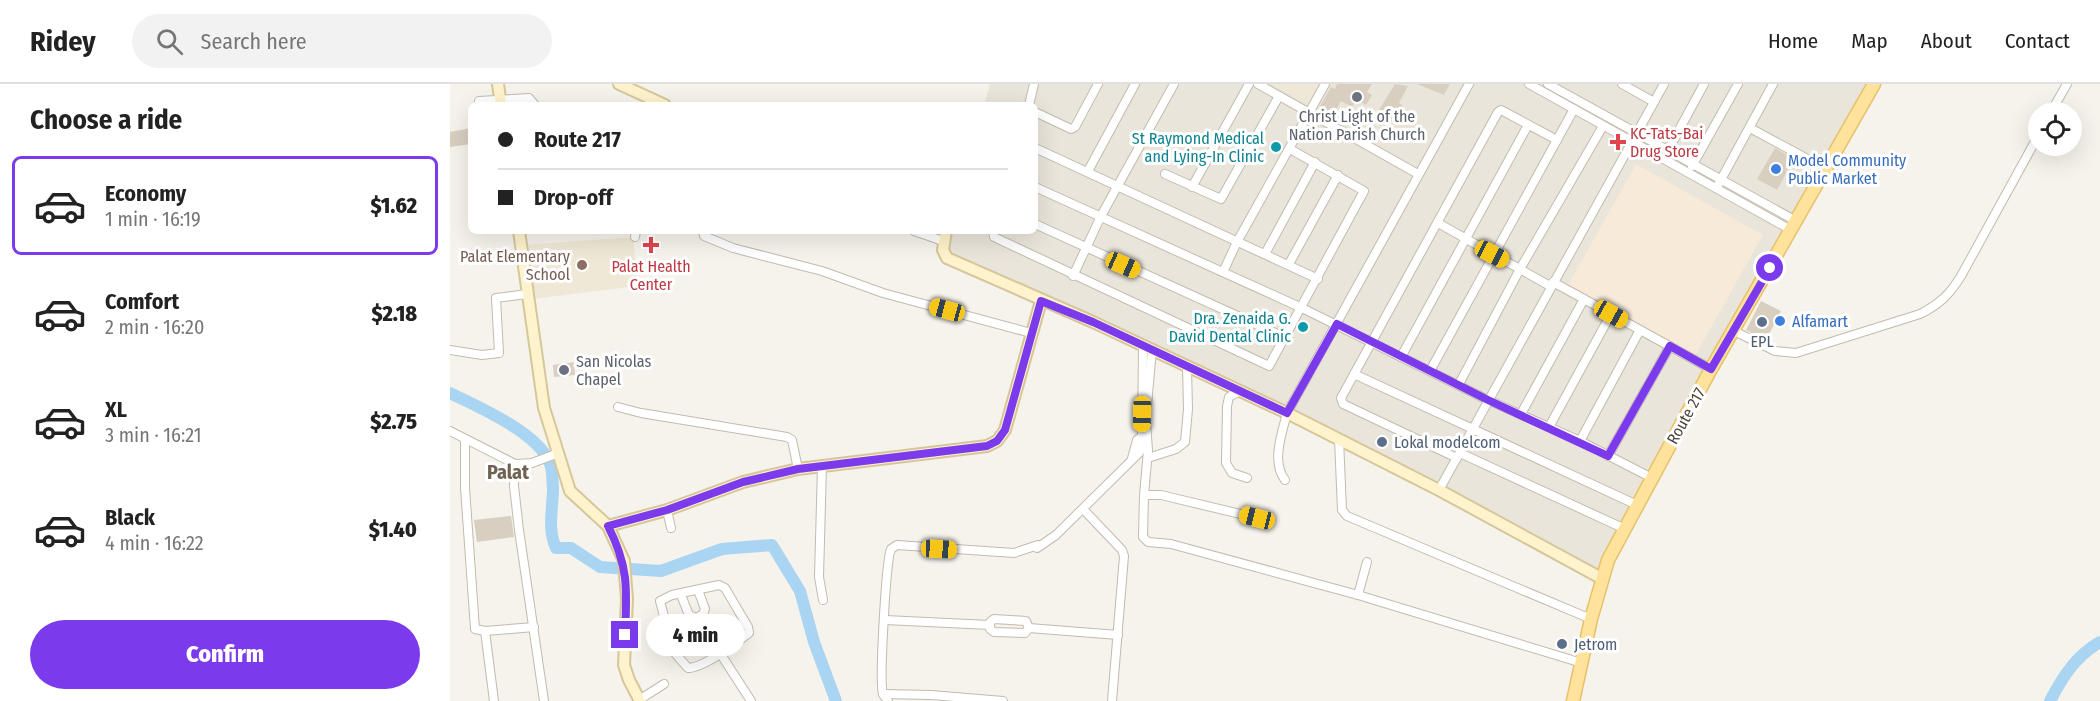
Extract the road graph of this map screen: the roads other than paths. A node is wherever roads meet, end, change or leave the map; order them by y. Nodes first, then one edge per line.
1 (498, 84) edge
2 (619, 84) edge
3 (1034, 84) edge
4 (1098, 84) edge
5 (1135, 84) edge
6 (1174, 84) edge
7 (1249, 84) edge
8 (1258, 84) edge
9 (1325, 84) edge
10 (1469, 84) edge
11 (1528, 84) edge
12 (1548, 84) edge
13 (1624, 84) edge
14 (1664, 84) edge
15 (1704, 84) edge
16 (1738, 84) edge
17 (1773, 84) edge
18 (1874, 84) edge
19 (2067, 84) edge
20 (1279, 96) junction
21 (479, 101) dead end
22 (501, 102) edge
23 (532, 102) edge
24 (658, 102) edge
25 (1030, 102) edge
26 (1654, 102) junction
27 (2057, 102) edge
28 (1574, 110) junction
29 (1038, 113) edge
30 (1309, 114) junction
31 (1528, 125) junction
32 (1603, 126) junction
33 (1750, 128) junction
34 (1634, 139) junction
35 (1557, 140) junction
36 (1038, 149) edge
37 (1290, 149) junction
38 (1667, 152) junction
39 (2028, 154) edge
40 (1315, 162) junction
41 (1692, 166) junction
42 (1826, 169) junction
43 (1088, 171) junction
44 (1165, 174) dead end
45 (1419, 174) junction
46 (1338, 175) junction
47 (1718, 185) junction
48 (1117, 186) junction
49 (1192, 187) junction
50 (1038, 188) edge
51 (1101, 216) junction
52 (1438, 223) junction
53 (1038, 225) edge
54 (1793, 226) junction
55 (519, 234) edge
56 (704, 234) edge
57 (994, 234) edge
58 (945, 236) edge
59 (1465, 239) junction
60 (1237, 242) junction
61 (1086, 248) junction
62 (1265, 254) junction
63 (1492, 254) junction
64 (1289, 264) junction
65 (1520, 269) junction
66 (1223, 272) junction
67 (1073, 276) junction
68 (1318, 279) junction
69 (1552, 284) junction
70 (527, 294) junction
71 (1584, 299) junction
72 (1041, 301) junction
73 (1302, 308) junction
74 (1611, 314) junction
75 (1337, 324) junction
76 (1640, 330) junction
77 (1734, 331) junction
78 (1031, 333) junction
79 (1284, 337) junction
80 (1372, 343) junction
81 (1670, 346) junction
82 (1147, 348) junction
83 (450, 350) edge
84 (1401, 357) junction
85 (1187, 367) junction
86 (1711, 369) junction
87 (1430, 370) junction
88 (1354, 374) junction
89 (1459, 384) junction
90 (1238, 392) junction
91 (1488, 400) junction
92 (618, 407) dead end
93 (1287, 413) junction
94 (1521, 414) junction
95 (1549, 427) junction
96 (1474, 428) junction
97 (450, 431) edge
98 (465, 439) junction
99 (1339, 439) junction
100 (1580, 441) junction
101 (553, 454) junction
102 (1459, 455) junction
103 (1608, 456) junction
104 (1148, 458) junction
105 (515, 464) junction
106 (822, 466) junction
107 (798, 469) junction
108 (1247, 478) dead end
109 (1652, 478) junction
110 (1285, 480) dead end
111 (1439, 490) junction
112 (1144, 495) junction
113 (1637, 505) junction
114 (1083, 508) junction
115 (667, 510) junction
116 (1257, 518) dead end
117 (608, 526) junction
118 (671, 528) dead end
119 (1625, 529) junction
120 (1368, 562) dead end
121 (1601, 578) junction
122 (698, 590) junction
123 (681, 594) junction
124 (1358, 595) junction
125 (823, 600) dead end
126 (1590, 619) junction
127 (885, 620) junction
128 (990, 625) junction
129 (534, 627) junction
130 (1029, 628) junction
131 (485, 631) junction
132 (1118, 635) junction
133 (720, 653) junction
134 (1582, 663) junction
135 (664, 684) dead end
136 (886, 698) edge
137 (639, 700) edge
138 (494, 701) edge
139 (544, 701) edge
140 (751, 701) edge
141 (1003, 701) edge
142 (1112, 701) edge
143 (1573, 701) edge

1 - 22 street
2 - 24 street
3 - 25 street
4 - 29 street
5 - 43 street
6 - 48 street
7 - 49 street
8 - 20 street
9 - 30 street
10 - 45 street
11 - 28 street
12 - 34 street
13 - 26 street
14 - 26 street
15 - 38 street
16 - 41 street
17 - 33 street
18 - 42 main road, Route 217
19 - 27 street
20 - 30 street
20 - 49 street
21 - 22 street
22 - 23 street
26 - 34 street
28 - 32 street
28 - 35 street
30 - 37 street
30 - 45 street
31 - 35 street
31 - 52 street
31 - 59 street
32 - 34 street
32 - 65 street
33 - 42 street
33 - 47 street
34 - 38 street
34 - 47 street
34 - 69 street
35 - 63 street
36 - 43 street
37 - 40 street
37 - 60 street
38 - 41 street
39 - 77 street
40 - 46 street
40 - 62 street
41 - 47 street
42 - 54 main road, Route 217
43 - 48 street
44 - 49 street
45 - 75 street
46 - 64 street
46 - 68 street
47 - 54 street
48 - 51 street
48 - 60 street
50 - 51 street
51 - 61 street
51 - 66 street
52 - 59 street
52 - 80 street
53 - 61 street
54 - 77 main road, Route 217
55 - 70 street
56 - 78 street
57 - 67 street
58 - 72 street
59 - 63 street
59 - 84 street
60 - 62 street
60 - 66 street
61 - 67 street
61 - 79 street
62 - 64 street
63 - 65 street
63 - 87 street
64 - 68 street
65 - 69 street
65 - 89 street
66 - 73 street
67 - 79 street
68 - 73 street
69 - 71 street
69 - 91 street
70 - 83 street
70 - 101 street
71 - 74 street
71 - 94 street
72 - 78 street
72 - 82 street
73 - 75 street
73 - 79 street
74 - 76 street
74 - 95 street
75 - 80 street
75 - 93 street
76 - 81 street
76 - 100 street
77 - 86 main road, Route 217
78 - 106 street
80 - 84 street
80 - 88 street
81 - 86 street
81 - 103 street
82 - 85 street
82 - 104 street
82 - 114 street
84 - 87 street
85 - 90 street
85 - 104 street
86 - 109 main road, Route 217
87 - 89 street
88 - 96 street
88 - 102 street
89 - 91 street
90 - 93 street
90 - 108 street
91 - 94 street
91 - 96 street
92 - 107 street
93 - 99 street
93 - 110 street
94 - 95 street
95 - 100 street
96 - 102 street
96 - 113 street
97 - 98 street
98 - 105 street
98 - 131 street
99 - 111 street
99 - 126 street
100 - 103 street
101 - 105 street
101 - 117 street
102 - 111 street
102 - 119 street
103 - 109 street
104 - 112 street
105 - 129 street
106 - 107 street
106 - 125 street
107 - 115 street
109 - 113 main road, Route 217
111 - 121 street
112 - 116 street
112 - 124 street
113 - 119 main road, Route 217
114 - 127 street
114 - 132 street
115 - 117 street
115 - 118 street
117 - 137 street
119 - 121 main road, Route 217
120 - 124 street
121 - 126 main road, Route 217
122 - 123 street
122 - 123 street
122 - 133 street
123 - 133 street
124 - 134 street
126 - 134 main road, Route 217
127 - 128 street
127 - 136 street
128 - 130 street
128 - 130 street
129 - 131 street
129 - 139 street
130 - 132 street
131 - 138 street
132 - 142 street
133 - 140 street
134 - 143 main road, Route 217
135 - 137 street
136 - 141 street

